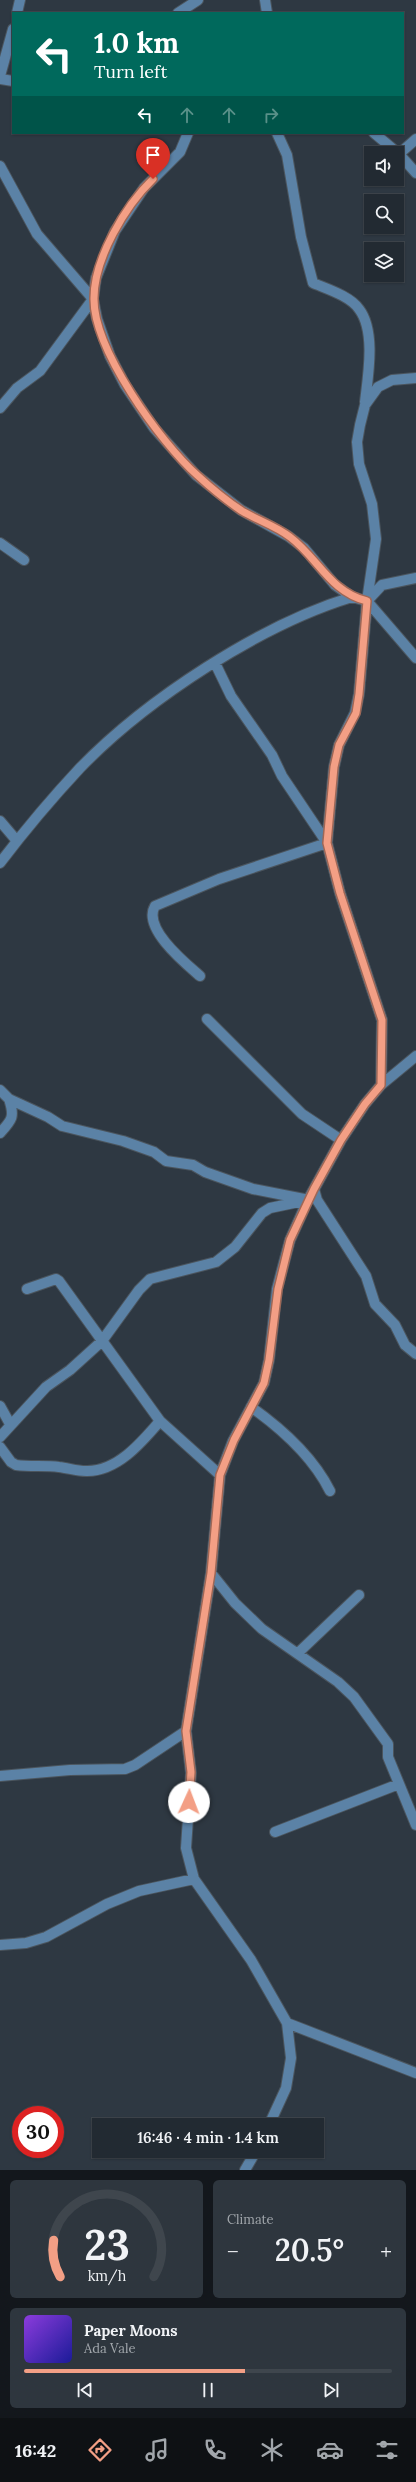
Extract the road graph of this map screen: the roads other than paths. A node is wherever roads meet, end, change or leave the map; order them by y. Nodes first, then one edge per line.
1 (20, 0) edge
2 (198, 0) edge
3 (265, 0) edge
4 (16, 12) edge
5 (180, 12) edge
6 (268, 12) edge
7 (12, 32) edge
8 (1, 69) edge
9 (0, 79) edge
10 (12, 80) edge
11 (188, 134) edge
12 (276, 134) edge
13 (375, 134) edge
14 (416, 139) edge
15 (389, 146) edge
16 (404, 150) edge
17 (404, 160) edge
18 (0, 166) edge
19 (416, 173) edge
20 (94, 299) junction
21 (416, 378) edge
22 (365, 404) junction
23 (0, 408) edge
24 (0, 543) edge
25 (24, 560) dead end
26 (416, 578) edge
27 (352, 598) junction
28 (367, 601) junction
29 (416, 658) edge
30 (215, 663) junction
31 (0, 821) edge
32 (18, 841) junction
33 (327, 843) junction
34 (0, 863) edge
35 (200, 976) dead end
36 (207, 1019) dead end
37 (416, 1056) edge
38 (381, 1085) junction
39 (0, 1090) edge
40 (9, 1099) junction
41 (0, 1133) edge
42 (341, 1140) junction
43 (314, 1189) junction
44 (308, 1200) junction
45 (27, 1289) dead end
46 (102, 1341) junction
47 (416, 1354) edge
48 (0, 1406) edge
49 (251, 1407) junction
50 (160, 1421) junction
51 (10, 1424) junction
52 (0, 1437) edge
53 (0, 1447) edge
54 (220, 1475) junction
55 (330, 1491) dead end
56 (211, 1573) junction
57 (358, 1595) dead end
58 (298, 1653) junction
59 (186, 1731) junction
60 (0, 1776) edge
61 (399, 1784) junction
62 (416, 1825) edge
63 (275, 1832) dead end
64 (194, 1879) junction
65 (0, 1945) edge
66 (287, 2023) junction
67 (416, 2073) edge
68 (272, 2118) edge
69 (252, 2158) edge
70 (245, 2170) edge

1 - 4 street
2 - 5 street
3 - 6 street
7 - 8 street
9 - 10 street
11 - 20 street
12 - 22 street
13 - 15 street
14 - 16 street
17 - 19 street
18 - 20 street
20 - 23 street
20 - 27 street
21 - 22 street
22 - 28 street
24 - 25 street
26 - 28 street
27 - 28 street
27 - 30 street
28 - 29 street
28 - 33 street
30 - 32 street
30 - 33 street
31 - 32 street
32 - 34 street
33 - 35 street
33 - 38 street
36 - 42 street
37 - 38 street
38 - 42 street
39 - 40 street
40 - 41 street
40 - 44 street
42 - 43 street
43 - 44 street
43 - 47 street
44 - 46 street
44 - 49 street
45 - 46 street
46 - 50 street
46 - 51 street
48 - 51 street
49 - 54 street
49 - 55 street
50 - 53 street
50 - 54 street
51 - 52 street
54 - 56 street
56 - 58 street
56 - 59 street
57 - 58 street
58 - 61 street
59 - 60 street
59 - 64 street
61 - 62 street
61 - 63 street
64 - 65 street
64 - 66 street
66 - 67 street
66 - 68 street
69 - 70 street

